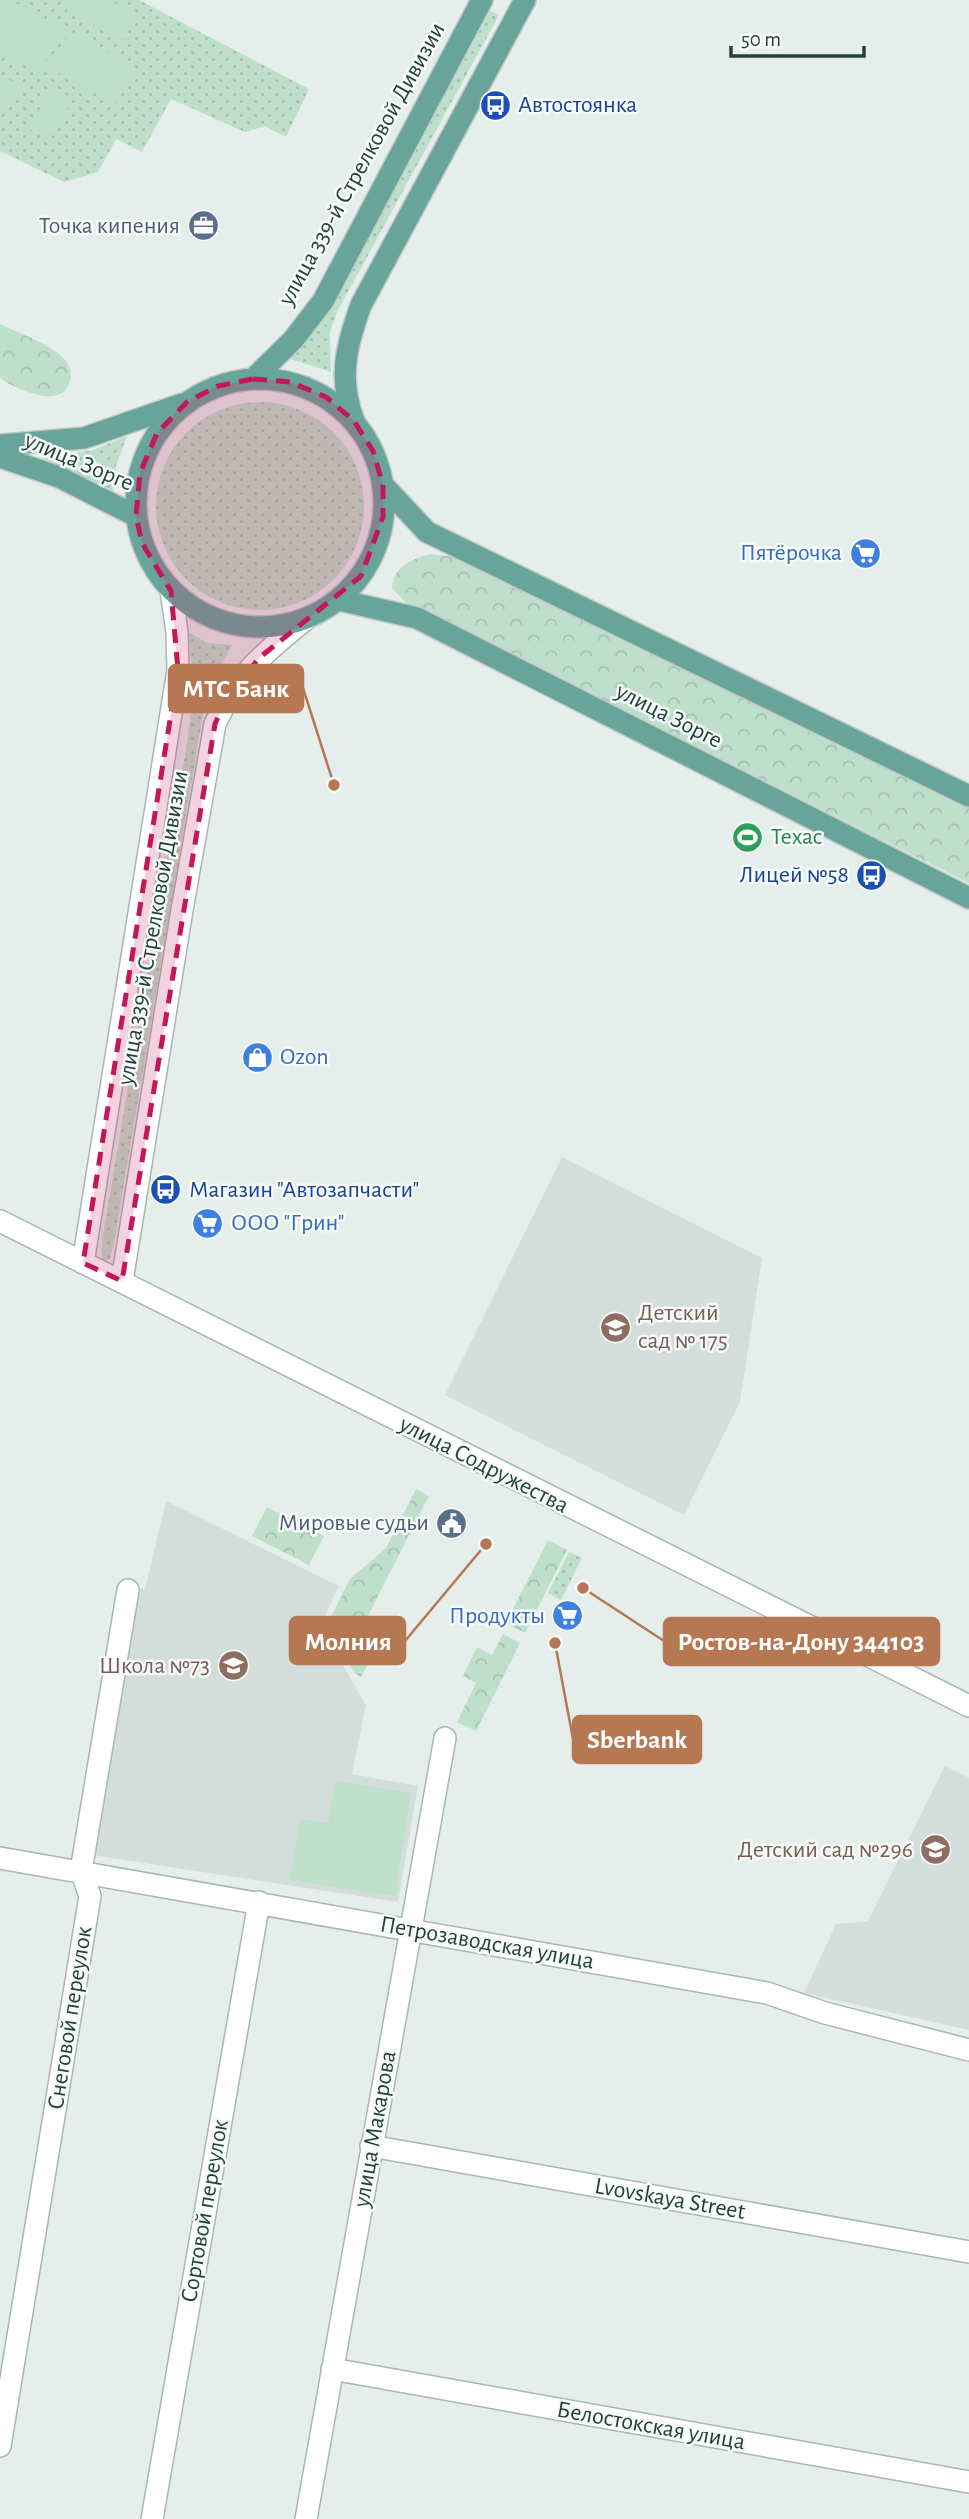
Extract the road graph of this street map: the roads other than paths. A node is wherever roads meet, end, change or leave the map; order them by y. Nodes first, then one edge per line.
1 (482, 0) edge
2 (525, 0) edge
3 (253, 379) junction
4 (187, 402) junction
5 (354, 421) junction
6 (0, 445) edge
7 (0, 457) edge
8 (383, 485) junction
9 (136, 516) junction
10 (171, 591) junction
11 (338, 600) junction
12 (306, 619) junction
13 (969, 796) edge
14 (969, 898) edge
15 (0, 1221) edge
16 (83, 1263) junction
17 (122, 1281) junction
18 (128, 1590) dead end
19 (969, 1706) edge
20 (445, 1738) dead end
21 (0, 1858) edge
22 (81, 1871) junction
23 (258, 1902) junction
24 (412, 1929) junction
25 (969, 2050) edge
26 (371, 2146) junction
27 (969, 2252) edge
28 (332, 2369) junction
29 (0, 2446) edge
30 (969, 2482) edge
31 (152, 2519) edge
32 (306, 2519) edge

1 - 3 main road, улица 339-й Стрелковой Дивизии
2 - 5 main road
3 - 4 main road
3 - 5 main road
4 - 6 main road, улица Зорге
4 - 9 main road
5 - 8 main road
7 - 9 main road, улица Зорге
8 - 11 main road
8 - 13 main road
9 - 10 main road
10 - 12 main road
10 - 16 street, улица 339-й Стрелковой Дивизии
11 - 12 main road
11 - 14 main road, улица Зорге
12 - 17 street, улица 339-й Стрелковой Дивизии
15 - 16 street, улица Содружества
16 - 17 street, улица Содружества
17 - 19 street, улица Содружества
18 - 22 street, Снеговой переулок
20 - 24 street, улица Макарова
21 - 22 street, Петрозаводская улица
22 - 23 street, Петрозаводская улица
22 - 29 street, Снеговой переулок
23 - 24 street, Петрозаводская улица
23 - 31 street, Сортовой переулок
24 - 25 street, Петрозаводская улица
24 - 26 street, улица Макарова
26 - 27 street, Lvovskaya Street
26 - 28 street, улица Макарова
28 - 30 street, Белостокская улица
28 - 32 street, улица Макарова

